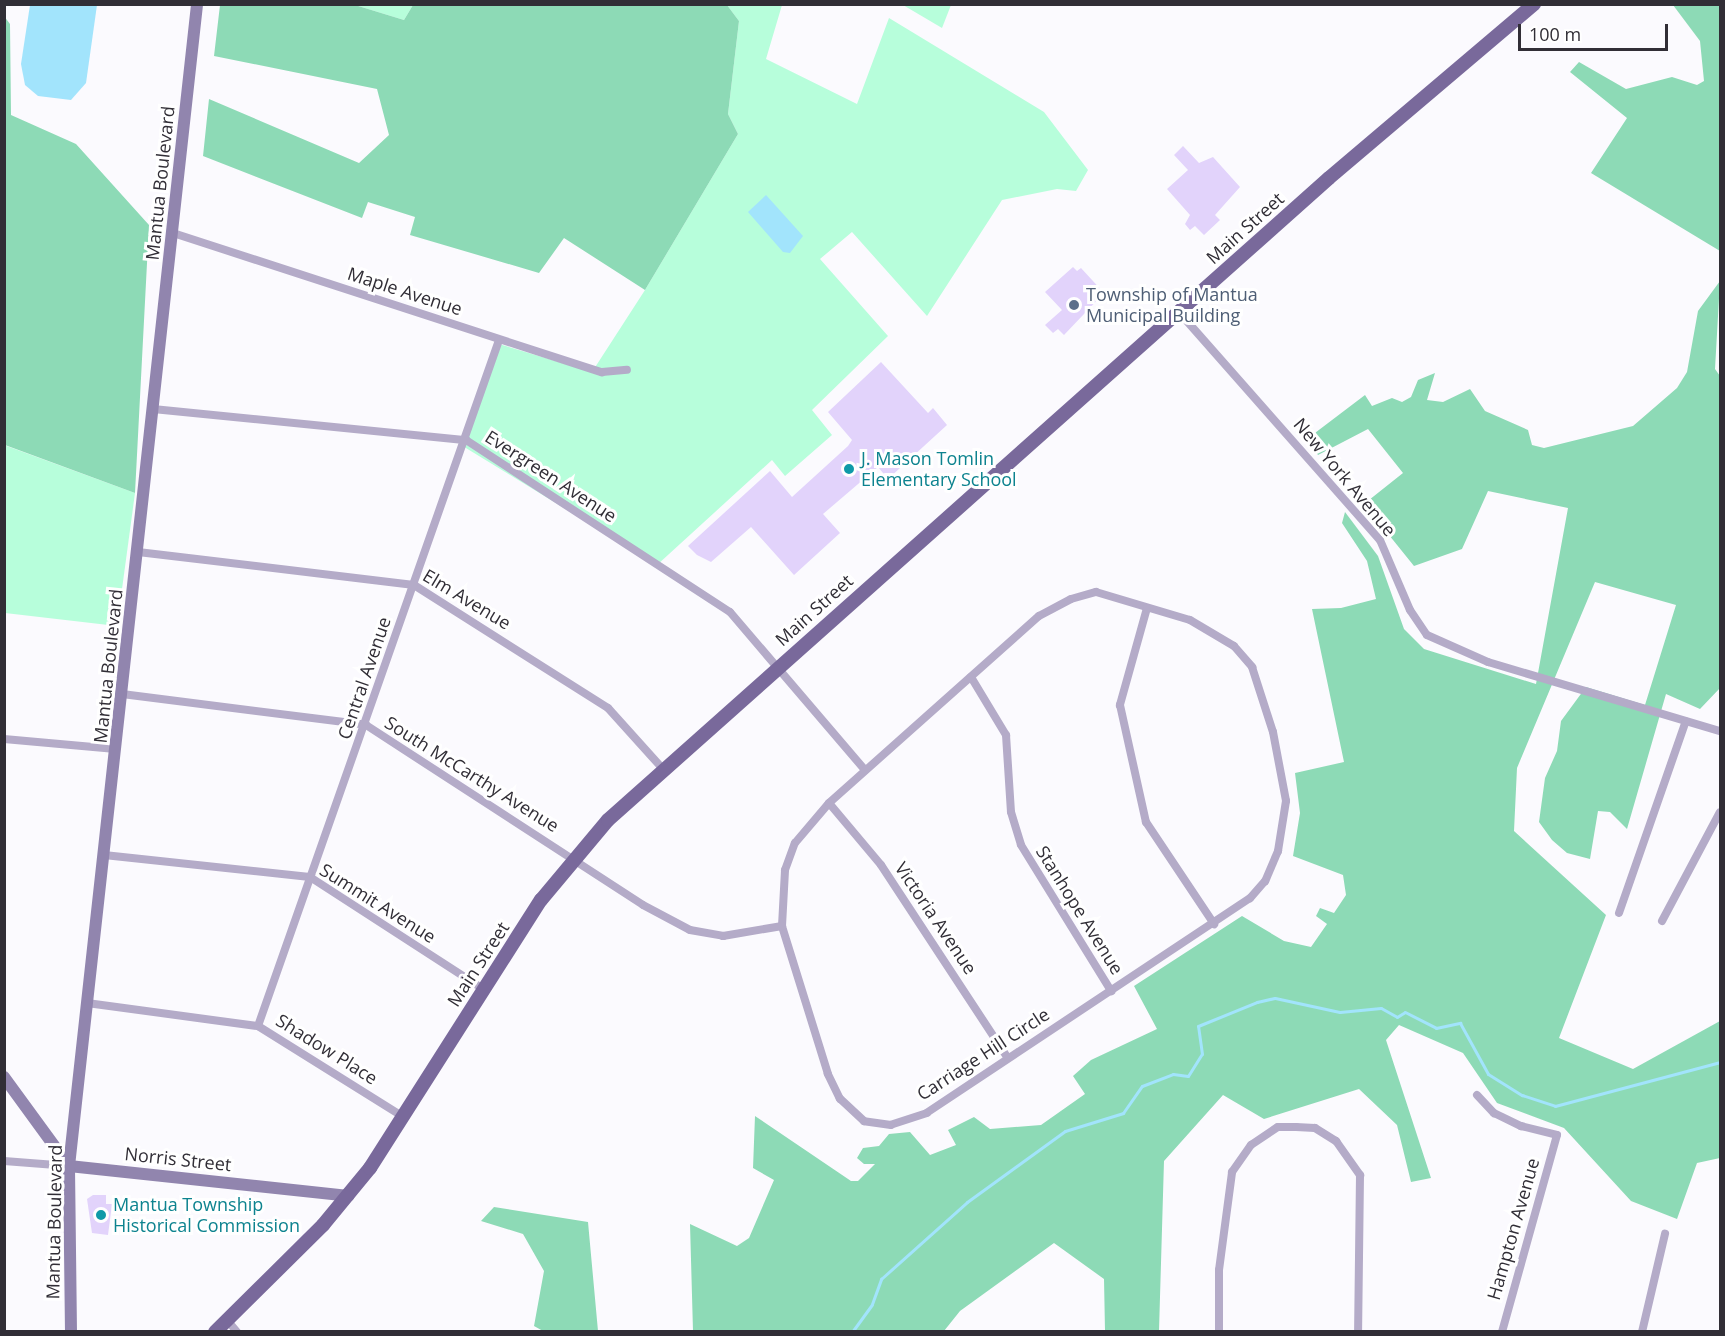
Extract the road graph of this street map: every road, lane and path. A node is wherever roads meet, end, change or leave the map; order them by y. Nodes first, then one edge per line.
1 (197, 4) edge
2 (1534, 4) edge
3 (173, 233) junction
4 (1178, 311) junction
5 (499, 340) junction
6 (627, 370) dead end
7 (153, 409) junction
8 (466, 440) junction
9 (138, 552) junction
10 (414, 585) junction
11 (1147, 608) junction
12 (778, 666) junction
13 (971, 677) junction
14 (122, 694) junction
15 (1686, 721) junction
16 (366, 725) junction
17 (1720, 731) edge
18 (4, 739) edge
19 (116, 749) junction
20 (663, 769) junction
21 (865, 770) junction
22 (829, 803) junction
23 (1720, 812) edge
24 (104, 855) junction
25 (574, 858) junction
26 (310, 877) junction
27 (1619, 913) dead end
28 (1662, 921) dead end
29 (1214, 924) junction
30 (782, 926) junction
31 (483, 989) junction
32 (1111, 991) junction
33 (87, 1003) junction
34 (258, 1026) junction
35 (1007, 1057) junction
36 (4, 1077) edge
37 (1477, 1095) dead end
38 (402, 1116) junction
39 (4, 1161) edge
40 (69, 1166) junction
41 (348, 1196) junction
42 (1665, 1234) dead end
43 (227, 1320) junction
44 (71, 1332) edge
45 (216, 1332) edge
46 (237, 1332) edge
47 (1219, 1332) edge
48 (1358, 1332) edge
49 (1502, 1332) edge
50 (1642, 1332) edge

1 - 3 main road, Mantua Boulevard
2 - 4 main road, Main Street
3 - 5 street, Maple Avenue
3 - 7 main road, Mantua Boulevard
4 - 12 main road, Main Street
4 - 15 street, New York Avenue
5 - 6 street, Maple Avenue
5 - 8 street, Central Avenue
7 - 8 street, Evergreen Avenue
7 - 9 main road, Mantua Boulevard
8 - 10 street, Central Avenue
8 - 12 street, Evergreen Avenue
9 - 10 street, Elm Avenue
9 - 14 main road, Mantua Boulevard
10 - 16 street, Central Avenue
10 - 20 street, Elm Avenue
11 - 13 street, Carriage Hill Circle
11 - 29 street
11 - 29 street, Carriage Hill Circle
12 - 20 main road, Main Street
12 - 21 street, Evergreen Avenue
13 - 21 street, Carriage Hill Circle
13 - 32 street, Stanhope Avenue
14 - 16 street, South McCarthy Avenue
14 - 19 main road, Mantua Boulevard
15 - 17 street, New York Avenue
15 - 27 street
16 - 25 street, South McCarthy Avenue
16 - 26 street, Central Avenue
18 - 19 street
19 - 24 main road, Mantua Boulevard
20 - 25 main road, Main Street
21 - 22 street, Carriage Hill Circle
22 - 30 street, Carriage Hill Circle
22 - 35 street, Victoria Avenue
23 - 28 street
24 - 26 street, Summit Avenue
24 - 33 main road, Mantua Boulevard
25 - 30 street, South McCarthy Avenue
25 - 31 main road, Main Street
26 - 31 street, Summit Avenue
26 - 34 street, Central Avenue
29 - 32 street, Carriage Hill Circle
30 - 35 street, Carriage Hill Circle
31 - 38 main road, Main Street
32 - 35 street, Carriage Hill Circle
33 - 34 street, Shadow Place
33 - 40 main road, Mantua Boulevard
34 - 38 street, Shadow Place
36 - 40 main road
37 - 49 street, Hampton Avenue
38 - 41 main road, Main Street
39 - 40 street, Norris Street
40 - 41 main road, Norris Street
40 - 44 main road, Mantua Boulevard
41 - 43 main road, Main Street
42 - 50 street
43 - 45 main road, Main Street
43 - 46 street
47 - 48 street

